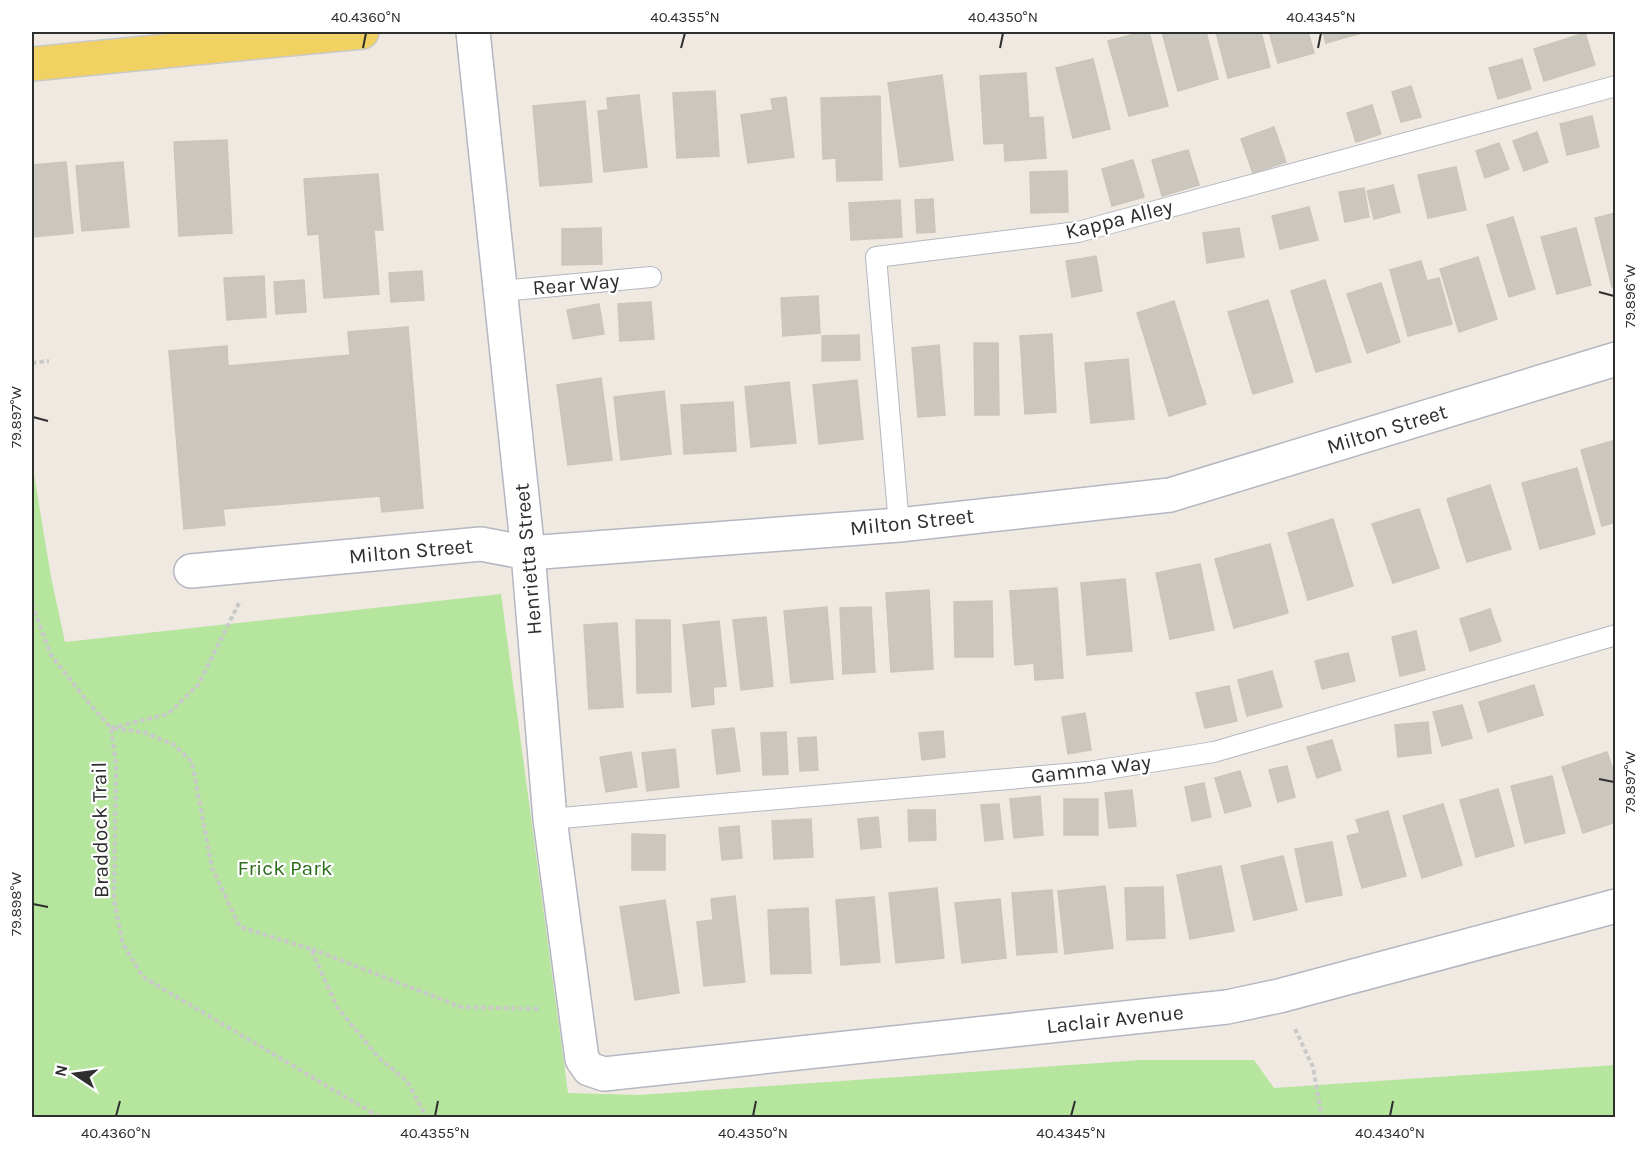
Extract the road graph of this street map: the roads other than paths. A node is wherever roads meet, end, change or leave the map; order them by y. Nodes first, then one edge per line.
1 (362, 32) edge
2 (473, 32) edge
3 (32, 63) edge
4 (1616, 86) edge
5 (651, 277) dead end
6 (501, 291) junction
7 (1616, 359) edge
8 (899, 525) junction
9 (528, 553) junction
10 (190, 571) dead end
11 (1616, 635) edge
12 (550, 819) junction
13 (1616, 906) edge
14 (604, 1074) joint

1 - 3 main road
2 - 6 street, Henrietta Street
4 - 8 lane, Kappa Alley
5 - 6 lane, Rear Way
6 - 9 street, Henrietta Street
7 - 8 street, Milton Street
8 - 9 street, Milton Street
9 - 10 street, Milton Street
9 - 12 street, Henrietta Street
11 - 12 lane, Gamma Way
12 - 14 street, Henrietta Street
13 - 14 street, Laclair Avenue

